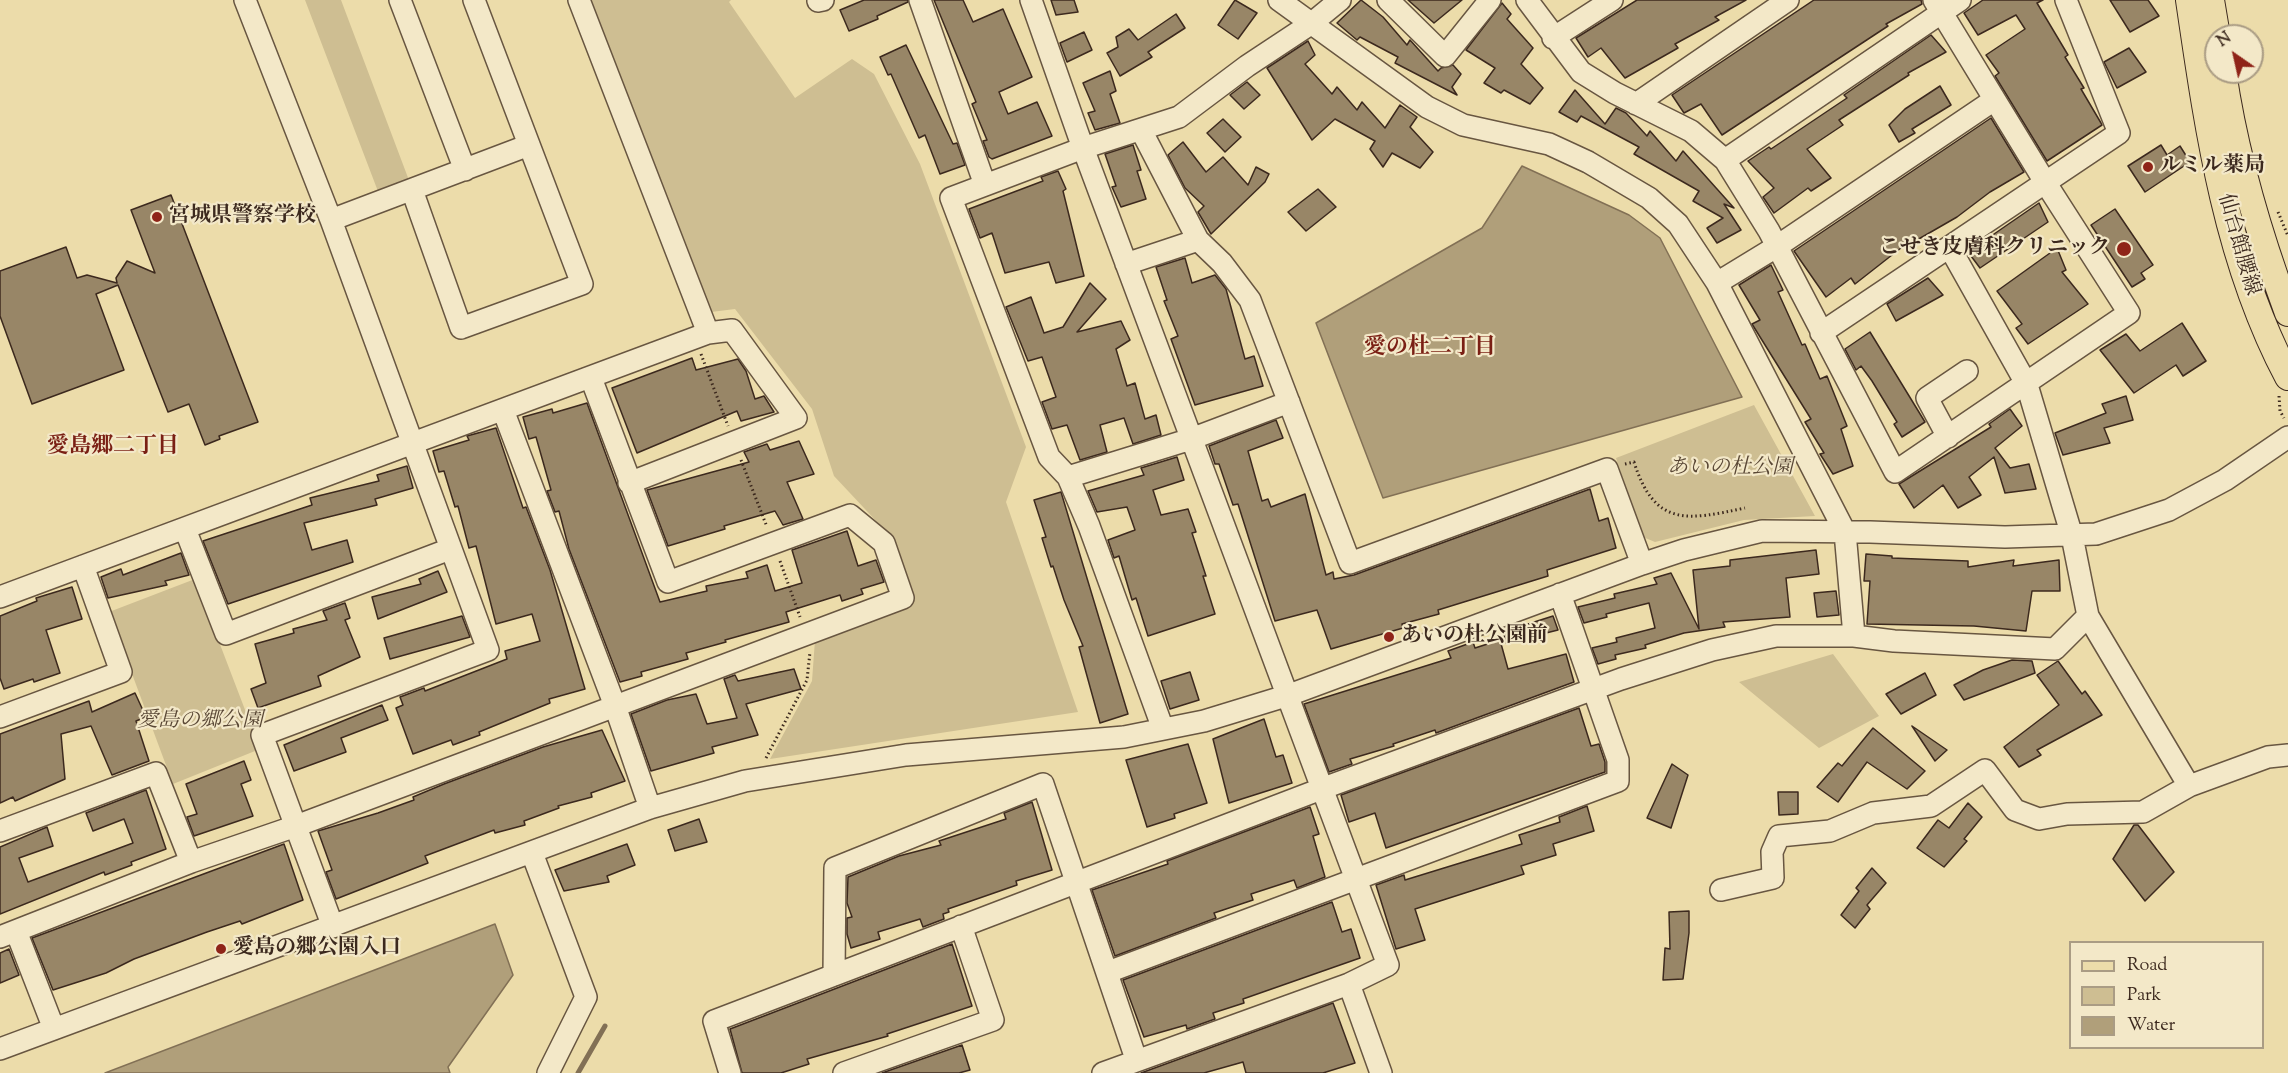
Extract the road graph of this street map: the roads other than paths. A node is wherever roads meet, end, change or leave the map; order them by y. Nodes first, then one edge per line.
1 (245, 0) edge
2 (400, 0) edge
3 (474, 0) edge
4 (579, 0) edge
5 (920, 0) edge
6 (1031, 0) edge
7 (1279, 0) edge
8 (1340, 0) edge
9 (1388, 0) edge
10 (1490, 0) edge
11 (1527, 0) edge
12 (1612, 0) edge
13 (1788, 0) edge
14 (1960, 0) edge
15 (2066, 0) edge
16 (2189, 0) edge
17 (2211, 0) edge
18 (1938, 6) edge
19 (1312, 23) junction
20 (2215, 24) edge
21 (1553, 38) junction
22 (2225, 84) edge
23 (1994, 100) junction
24 (1636, 104) junction
25 (1142, 130) junction
26 (529, 145) junction
27 (1083, 148) junction
28 (1725, 160) junction
29 (465, 170) junction
30 (2044, 182) junction
31 (985, 185) junction
32 (412, 190) junction
33 (331, 220) junction
34 (1198, 240) junction
35 (1776, 247) junction
36 (1950, 249) junction
37 (1126, 264) junction
38 (1717, 283) junction
39 (2288, 313) edge
40 (1821, 333) junction
41 (701, 335) junction
42 (1967, 371) dead end
43 (2288, 377) edge
44 (591, 378) junction
45 (2027, 385) junction
46 (1289, 402) junction
47 (503, 410) junction
48 (1948, 437) junction
49 (2288, 437) edge
50 (1191, 439) junction
51 (411, 444) junction
52 (1068, 477) junction
53 (629, 483) junction
54 (185, 529) junction
55 (1845, 532) junction
56 (2072, 536) junction
57 (450, 549) junction
58 (1642, 564) junction
59 (83, 566) junction
60 (1560, 594) junction
61 (0, 597) edge
62 (2088, 616) junction
63 (1854, 636) junction
64 (1593, 690) junction
65 (1289, 695) junction
66 (615, 706) junction
67 (0, 717) edge
68 (1163, 729) junction
69 (2288, 755) edge
70 (2188, 786) junction
71 (1321, 789) junction
72 (650, 808) junction
73 (296, 826) junction
74 (0, 831) edge
75 (532, 853) junction
76 (191, 862) junction
77 (1358, 879) junction
78 (1077, 883) junction
79 (1721, 890) dead end
80 (961, 926) junction
81 (333, 927) junction
82 (8, 934) edge
83 (1108, 972) junction
84 (834, 975) junction
85 (1349, 984) junction
86 (54, 1029) junction
87 (0, 1049) edge
88 (1137, 1059) junction
89 (1376, 1072) edge
90 (548, 1073) edge
91 (730, 1073) edge
92 (844, 1073) edge
93 (1104, 1073) edge

1 - 33 street
2 - 29 street
3 - 26 street
4 - 41 street
5 - 31 street
6 - 27 street
7 - 19 street
8 - 19 street
9 - 10 street
11 - 21 street
12 - 21 street
13 - 24 street
14 - 18 street
15 - 30 street
16 - 43 main road, 仙台館腰線
17 - 20 main road
18 - 23 street
18 - 28 street
19 - 25 street
19 - 38 street
21 - 24 street
22 - 39 main road, 仙台館腰線
23 - 30 street
23 - 35 street
24 - 28 street
25 - 27 street
25 - 34 street
26 - 29 street
26 - 32 street
27 - 31 street
27 - 37 street
28 - 35 street
29 - 32 street
30 - 36 street
30 - 45 street
31 - 52 street
32 - 33 street
33 - 51 street
34 - 37 street
34 - 46 street
35 - 38 street
35 - 40 street
36 - 40 street
36 - 45 street
37 - 50 street
38 - 55 street
40 - 48 street
41 - 44 street
41 - 53 street
42 - 48 street
44 - 47 street
44 - 53 street
45 - 48 street
45 - 56 street
46 - 50 street
46 - 58 street
47 - 51 street
47 - 66 street
49 - 56 street
50 - 52 street
50 - 65 street
51 - 54 street
51 - 57 street
52 - 68 street
53 - 66 street
54 - 57 street
54 - 59 street
55 - 56 street
55 - 58 street
55 - 63 street
56 - 62 street
57 - 73 street
58 - 60 street
59 - 61 street
59 - 67 street
60 - 64 street
60 - 65 street
62 - 63 street
62 - 70 street
63 - 64 street
64 - 71 street
64 - 77 street
65 - 68 street
65 - 71 street
66 - 72 street
66 - 73 street
68 - 72 street
69 - 70 street
70 - 79 street
71 - 77 street
71 - 78 street
72 - 75 street
73 - 76 street
73 - 81 street
74 - 76 street
75 - 81 street
75 - 90 street
76 - 82 street
77 - 83 street
77 - 85 street
78 - 80 street
78 - 83 street
78 - 84 street
80 - 84 street
80 - 92 street
81 - 86 street
82 - 86 street
83 - 88 street
84 - 91 street
85 - 88 street
85 - 89 street
86 - 87 street
88 - 93 street

